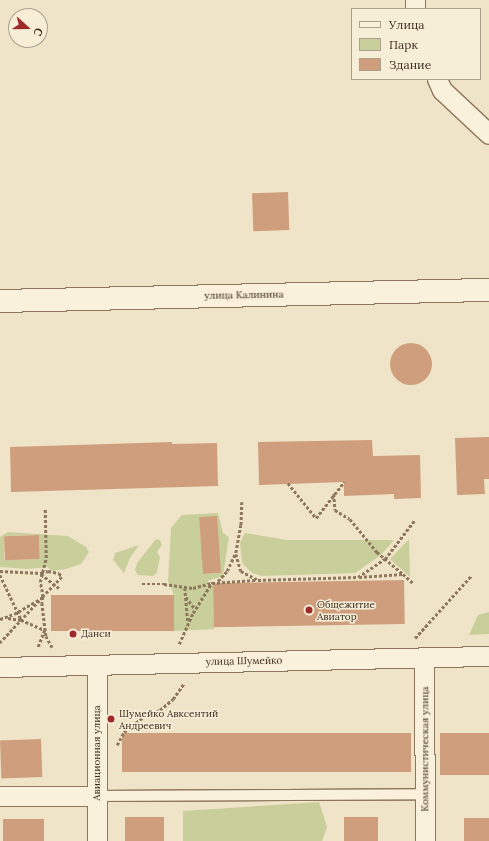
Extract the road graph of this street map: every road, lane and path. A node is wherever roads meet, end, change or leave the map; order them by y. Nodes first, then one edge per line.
1 (437, 80) edge
2 (489, 134) edge
3 (489, 290) edge
4 (0, 301) edge
5 (344, 482) dead end
6 (288, 483) dead end
7 (334, 494) junction
8 (242, 502) dead end
9 (45, 509) dead end
10 (414, 521) dead end
11 (236, 554) junction
12 (385, 559) junction
13 (0, 571) edge
14 (41, 573) junction
15 (403, 574) junction
16 (0, 575) edge
17 (471, 576) dead end
18 (358, 577) junction
19 (258, 580) junction
20 (218, 581) junction
21 (212, 583) junction
22 (53, 584) junction
23 (142, 584) dead end
24 (413, 584) dead end
25 (59, 588) dead end
26 (185, 588) junction
27 (186, 596) junction
28 (43, 597) junction
29 (195, 610) junction
30 (18, 612) junction
31 (5, 618) junction
32 (0, 619) edge
33 (21, 620) junction
34 (188, 623) junction
35 (45, 630) junction
36 (413, 640) dead end
37 (0, 643) edge
38 (178, 646) dead end
39 (54, 649) dead end
40 (37, 650) dead end
41 (489, 656) edge
42 (424, 657) junction
43 (200, 662) junction
44 (97, 665) junction
45 (0, 667) edge
46 (114, 750) dead end
47 (425, 794) junction
48 (0, 796) edge
49 (97, 796) junction
50 (97, 841) edge
51 (425, 841) edge

1 - 2 street
3 - 4 main road, улица Калинина
5 - 7 path
6 - 7 path
7 - 12 path
8 - 11 path
9 - 14 path
10 - 12 path
11 - 19 path
11 - 20 path
12 - 15 path
12 - 18 path
13 - 14 path
14 - 22 path
14 - 22 path
14 - 28 path
15 - 18 path
15 - 24 path
16 - 30 path
17 - 36 path
18 - 19 path
19 - 20 path
20 - 21 path
21 - 26 path
21 - 29 path
22 - 25 path
22 - 28 path
23 - 26 path
26 - 27 path
27 - 29 path
27 - 34 path
28 - 30 path
28 - 33 path
28 - 35 path
29 - 34 path
30 - 31 path
30 - 33 path
31 - 32 path
31 - 33 path
33 - 35 path
33 - 37 path
34 - 38 path
35 - 39 path
35 - 40 path
41 - 42 street, улица Шумейко
42 - 43 street, улица Шумейко
42 - 47 street, Коммунистическая улица
43 - 44 street, улица Шумейко
43 - 46 path
44 - 45 street, улица Шумейко
44 - 49 street, Авиационная улица
47 - 49 lane
47 - 51 street, Коммунистическая улица
48 - 49 street
49 - 50 street, Авиационная улица

